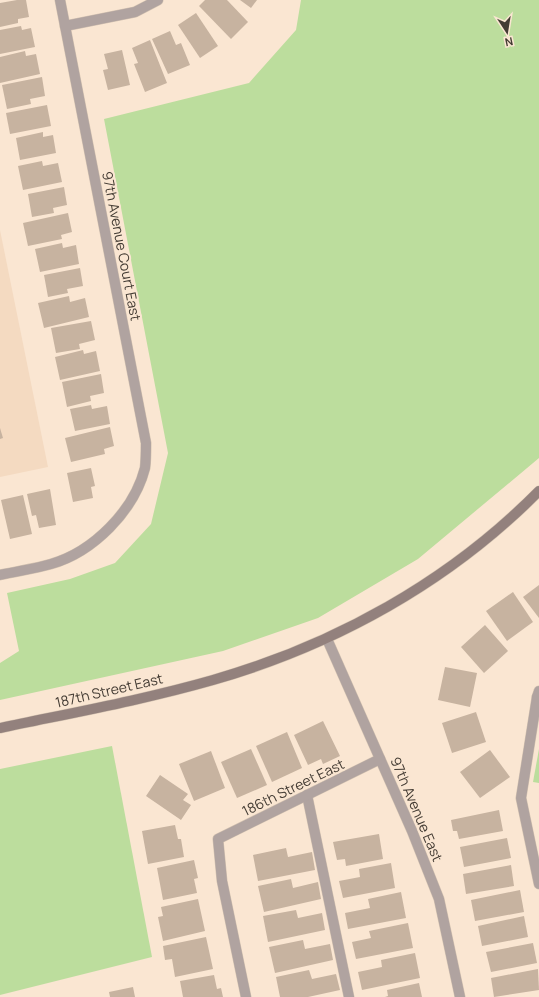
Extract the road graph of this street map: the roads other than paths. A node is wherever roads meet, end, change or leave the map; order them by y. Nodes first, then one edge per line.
1 (60, 0) edge
2 (158, 0) edge
3 (65, 26) junction
4 (539, 491) edge
5 (0, 574) edge
6 (327, 639) junction
7 (538, 694) edge
8 (0, 728) edge
9 (380, 759) junction
10 (307, 795) junction
11 (539, 884) edge
12 (246, 997) edge
13 (349, 997) edge
14 (460, 997) edge

1 - 3 street, 97th Avenue Court East
2 - 3 street
3 - 5 street, 97th Avenue Court East
4 - 6 street, 187th Street East
6 - 8 street, 187th Street East
6 - 9 street, 97th Avenue East
7 - 11 street
9 - 10 street, 186th Street East
9 - 14 street, 97th Avenue East
10 - 12 street, 186th Street East
10 - 13 street

